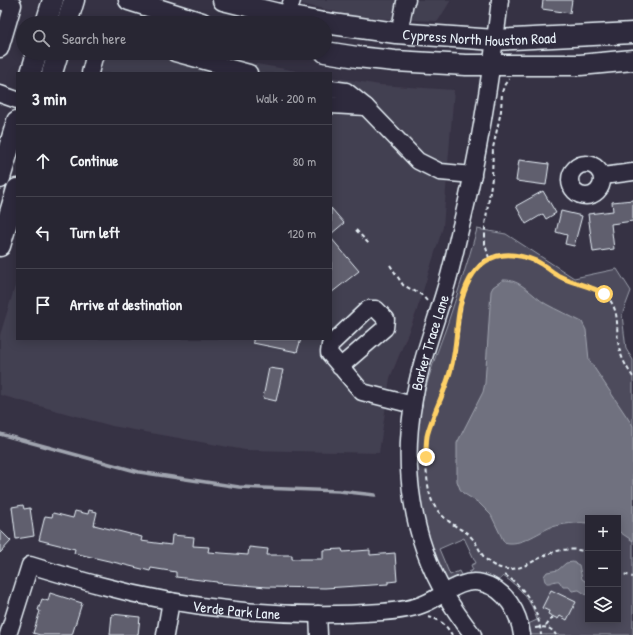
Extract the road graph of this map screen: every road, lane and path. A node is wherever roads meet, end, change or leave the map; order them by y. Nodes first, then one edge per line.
1 (53, 0) edge
2 (74, 0) edge
3 (129, 0) edge
4 (223, 0) edge
5 (500, 0) edge
6 (0, 1) edge
7 (403, 1) edge
8 (288, 13) edge
9 (48, 16) edge
10 (69, 16) edge
11 (180, 16) edge
12 (299, 16) edge
13 (332, 24) edge
14 (633, 33) edge
15 (399, 34) junction
16 (496, 40) junction
17 (0, 49) edge
18 (332, 53) edge
19 (35, 60) edge
20 (56, 60) edge
21 (93, 60) edge
22 (200, 60) edge
23 (633, 60) edge
24 (492, 65) junction
25 (31, 72) edge
26 (52, 72) edge
27 (90, 72) edge
28 (245, 72) edge
29 (509, 79) dead end
30 (332, 89) edge
31 (0, 94) edge
32 (16, 100) edge
33 (332, 105) edge
34 (366, 107) junction
35 (16, 124) edge
36 (633, 172) edge
37 (473, 175) junction
38 (603, 176) dead end
39 (0, 178) edge
40 (10, 198) edge
41 (356, 230) dead end
42 (370, 245) dead end
43 (0, 246) edge
44 (489, 258) junction
45 (390, 265) dead end
46 (428, 302) dead end
47 (340, 367) dead end
48 (633, 377) edge
49 (413, 405) junction
50 (585, 552) edge
51 (621, 573) edge
52 (505, 575) dead end
53 (633, 577) edge
54 (444, 593) junction
55 (171, 601) junction
56 (318, 614) junction
57 (553, 617) dead end
58 (442, 623) dead end
59 (545, 627) junction
60 (540, 628) junction
61 (8, 635) edge
62 (165, 635) edge
63 (319, 635) edge
64 (452, 635) edge
65 (473, 635) edge
66 (522, 635) edge
67 (541, 635) edge
68 (556, 635) edge

1 - 9 main road
2 - 10 main road
3 - 11 main road
4 - 8 main road, Cypress North Houston Road
5 - 16 street, Barker Trace Lane
6 - 17 street
7 - 15 street
8 - 12 main road, Cypress North Houston Road
13 - 15 main road, Cypress North Houston Road
14 - 16 main road, Cypress North Houston Road
15 - 16 main road, Cypress North Houston Road
16 - 24 street, Barker Trace Lane
18 - 24 main road, Cypress North Houston Road
19 - 25 main road
20 - 26 main road
21 - 27 street
22 - 28 street
23 - 24 main road, Cypress North Houston Road
24 - 37 street, Barker Trace Lane
29 - 44 path
30 - 34 street
31 - 32 street
33 - 34 street
34 - 37 street
35 - 39 main road
36 - 38 street
37 - 49 street, Barker Trace Lane
40 - 43 main road
41 - 42 path
44 - 48 path
44 - 50 path
45 - 46 path
47 - 49 street
49 - 54 street, Barker Trace Lane
51 - 53 path
52 - 60 path
54 - 56 street, Verde Park Lane
54 - 65 street, Barker Trace Lane
54 - 66 street, Verde Park Lane
55 - 56 street, Verde Park Lane
55 - 61 street, Verde Park Lane
55 - 62 street
56 - 63 street
57 - 59 path
58 - 64 path
59 - 60 path
59 - 68 path
60 - 67 path

